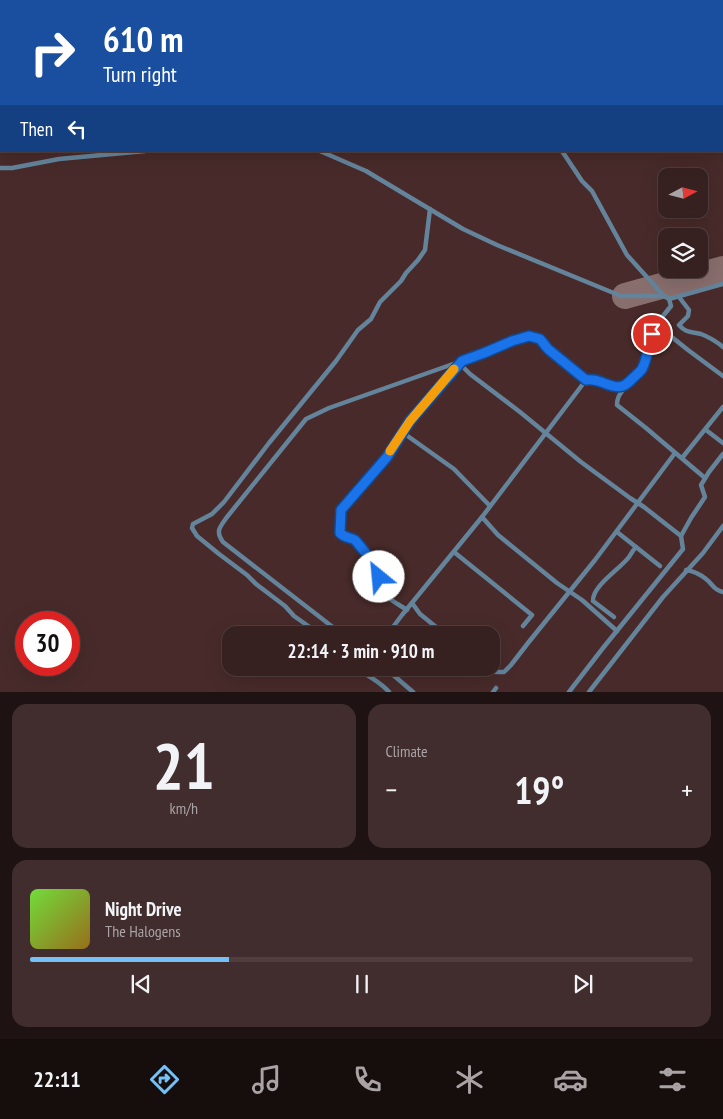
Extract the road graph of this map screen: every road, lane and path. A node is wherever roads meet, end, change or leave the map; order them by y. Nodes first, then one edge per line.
1 (134, 152) edge
2 (322, 152) edge
3 (563, 152) edge
4 (0, 168) edge
5 (430, 209) junction
6 (723, 284) edge
7 (679, 297) junction
8 (666, 298) junction
9 (658, 326) junction
10 (723, 347) edge
11 (462, 361) junction
12 (723, 376) edge
13 (586, 380) junction
14 (626, 384) junction
15 (723, 407) edge
16 (706, 430) junction
17 (402, 432) junction
18 (546, 433) junction
19 (723, 443) edge
20 (675, 453) junction
21 (723, 454) edge
22 (682, 458) junction
23 (705, 478) junction
24 (637, 502) junction
25 (490, 506) junction
26 (482, 517) junction
27 (723, 526) edge
28 (617, 532) junction
29 (681, 536) junction
30 (636, 547) junction
31 (454, 552) junction
32 (660, 566) dead end
33 (686, 570) junction
34 (569, 591) junction
35 (723, 592) edge
36 (412, 603) junction
37 (406, 610) junction
38 (614, 617) dead end
39 (308, 626) edge
40 (332, 626) edge
41 (394, 626) edge
42 (435, 626) edge
43 (523, 626) dead end
44 (617, 630) junction
45 (500, 672) edge
46 (367, 676) edge
47 (394, 676) edge
48 (390, 692) edge
49 (413, 692) edge
50 (570, 692) edge
51 (589, 692) edge

1 - 4 street
2 - 5 street
3 - 8 street
5 - 8 street
5 - 39 street
6 - 7 street
7 - 8 street
7 - 10 street
8 - 9 street
9 - 12 street
9 - 14 street
11 - 13 street
11 - 17 street
11 - 18 street
11 - 40 street
13 - 14 street
13 - 18 street
14 - 20 street
15 - 16 street
16 - 19 street
16 - 22 street
17 - 25 street
17 - 37 street
18 - 24 street
18 - 25 street
20 - 22 street
20 - 24 street
21 - 23 street
22 - 23 street
23 - 29 street
24 - 28 street
24 - 29 street
25 - 26 street
26 - 31 street
26 - 34 street
27 - 33 street
28 - 30 street
28 - 34 street
29 - 44 street
30 - 32 street
30 - 38 street
31 - 36 street
31 - 43 street
33 - 35 street
33 - 51 street
34 - 44 street
34 - 45 street
36 - 37 street
36 - 42 street
37 - 41 street
44 - 50 street
46 - 48 street
47 - 49 street

